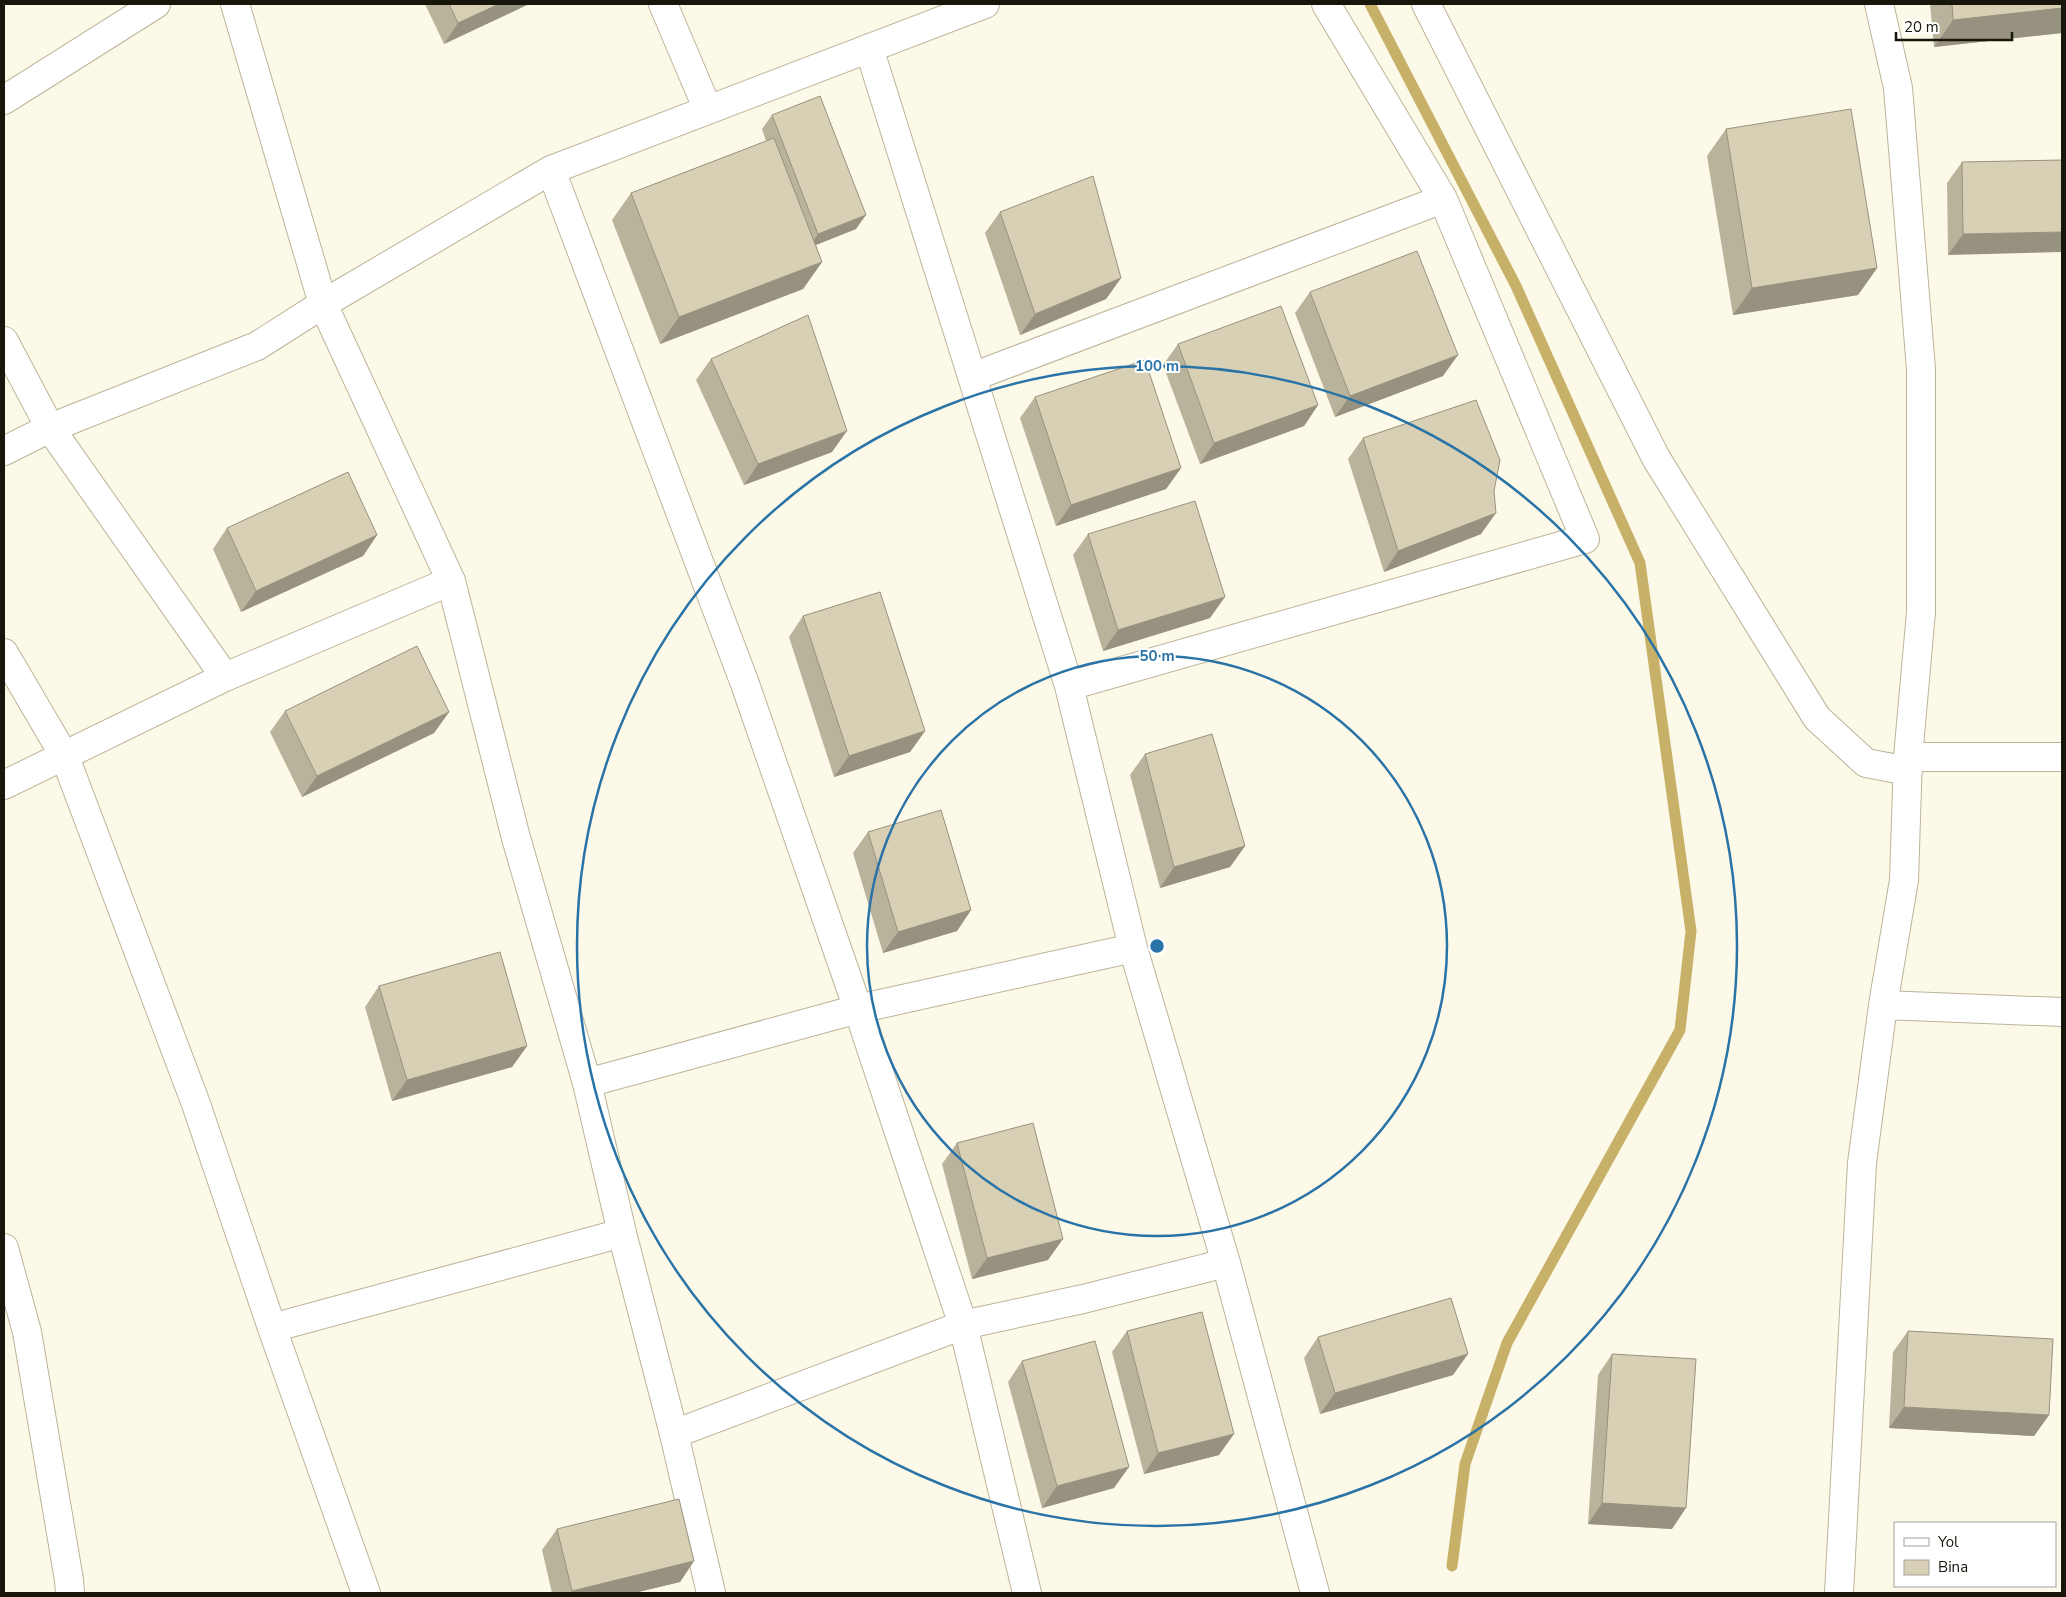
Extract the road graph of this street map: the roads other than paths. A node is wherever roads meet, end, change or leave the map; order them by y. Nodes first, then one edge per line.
1 (156, 4) edge
2 (235, 4) edge
3 (664, 4) edge
4 (985, 4) edge
5 (1326, 4) edge
6 (1426, 4) edge
7 (1879, 4) edge
8 (869, 48) junction
9 (4, 100) edge
10 (708, 110) junction
11 (551, 170) junction
12 (1443, 199) junction
13 (324, 304) junction
14 (4, 341) edge
15 (972, 377) junction
16 (50, 428) junction
17 (4, 451) edge
18 (451, 581) junction
19 (4, 653) edge
20 (225, 677) junction
21 (1070, 686) junction
22 (65, 757) junction
23 (2062, 757) edge
24 (1908, 764) junction
25 (4, 785) edge
26 (1133, 948) junction
27 (1883, 1006) junction
28 (858, 1009) junction
29 (2062, 1012) edge
30 (586, 1084) junction
31 (622, 1233) junction
32 (4, 1248) edge
33 (1226, 1263) junction
34 (963, 1325) junction
35 (272, 1328) junction
36 (674, 1434) junction
37 (70, 1593) edge
38 (365, 1593) edge
39 (711, 1593) edge
40 (1026, 1593) edge
41 (1315, 1593) edge
42 (1840, 1593) edge

1 - 9 street
2 - 13 street
3 - 10 street
4 - 8 street
5 - 12 street
6 - 24 street
7 - 24 street
8 - 10 street
8 - 15 street
10 - 11 street
11 - 13 street
11 - 28 street
12 - 15 street
12 - 21 street
13 - 16 street
13 - 18 street
14 - 16 street
15 - 21 street
16 - 17 street
16 - 20 street
18 - 20 street
18 - 30 street
19 - 22 street
20 - 22 street
21 - 26 street
22 - 25 street
22 - 35 street
23 - 24 street
24 - 27 street
26 - 28 street
26 - 33 street
27 - 29 street
27 - 42 street
28 - 30 street
28 - 34 street
30 - 31 street
31 - 35 street
31 - 36 street
32 - 37 street
33 - 34 street
33 - 41 street
34 - 36 street
34 - 40 street
35 - 38 street
36 - 39 street

